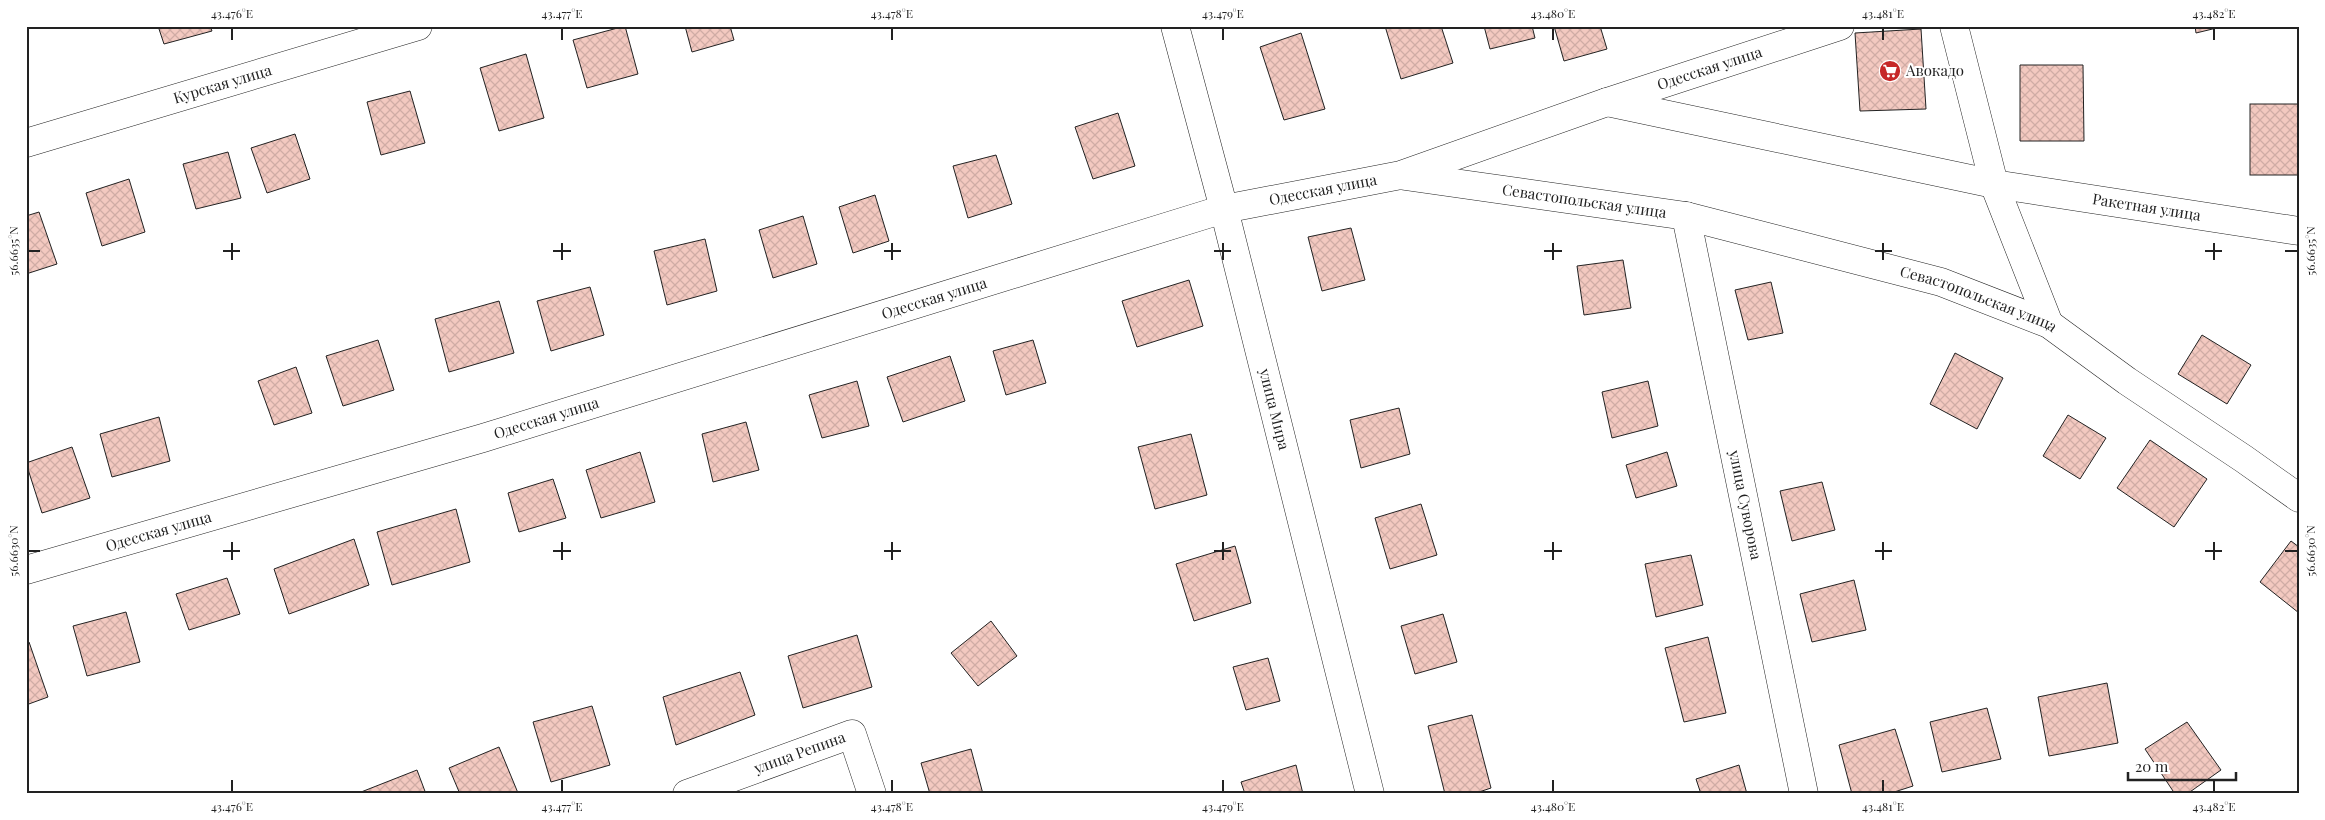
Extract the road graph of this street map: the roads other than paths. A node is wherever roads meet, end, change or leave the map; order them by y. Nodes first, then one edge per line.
1 (418, 26) edge
2 (1175, 26) edge
3 (1840, 26) edge
4 (1954, 26) edge
5 (1607, 102) junction
6 (26, 142) edge
7 (1401, 175) junction
8 (1994, 184) junction
9 (1224, 209) junction
10 (1686, 216) junction
11 (2299, 231) edge
12 (2049, 324) junction
13 (2299, 498) edge
14 (26, 570) edge
15 (687, 794) edge
16 (872, 794) edge
17 (1370, 794) edge
18 (1804, 794) edge

1 - 6 street, Курская улица
2 - 9 street, улица Мира
3 - 5 street, Одесская улица
4 - 8 street
5 - 7 street, Одесская улица
5 - 8 street, Ракетная улица
7 - 9 street, Одесская улица
7 - 10 street, Севастопольская улица
8 - 11 street, Ракетная улица
8 - 12 street
9 - 14 street, Одесская улица
9 - 17 street, улица Мира
10 - 12 street, Севастопольская улица
10 - 18 street, улица Суворова
12 - 13 street, Севастопольская улица
15 - 16 street, улица Репина

